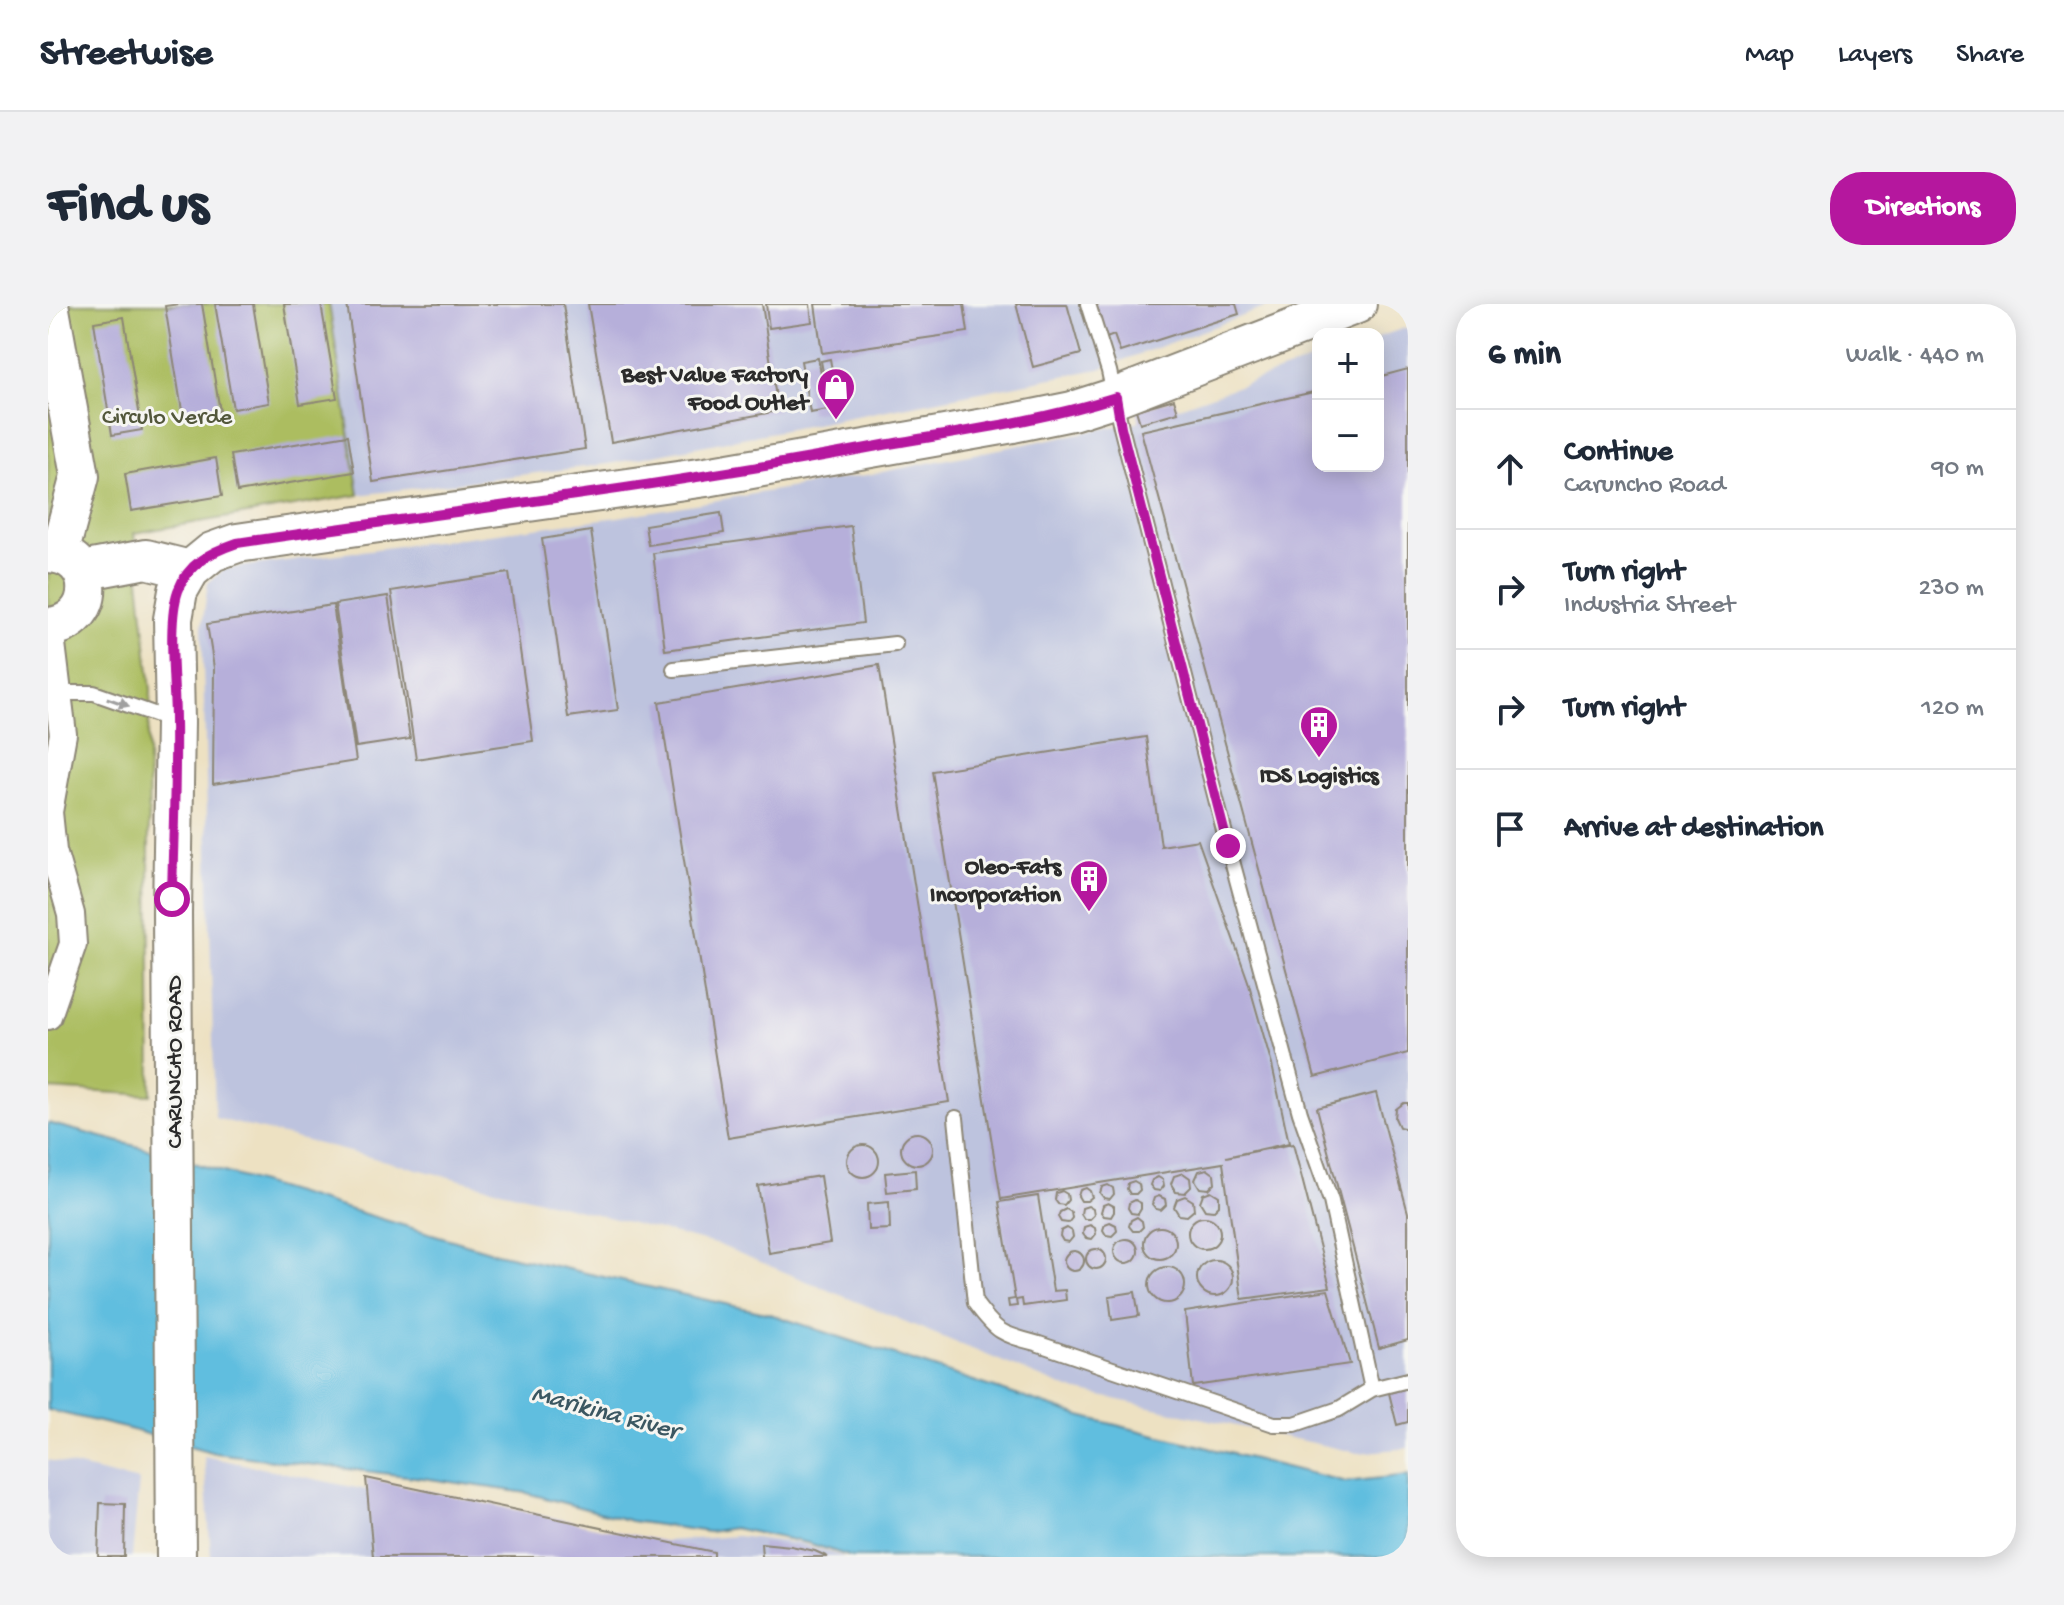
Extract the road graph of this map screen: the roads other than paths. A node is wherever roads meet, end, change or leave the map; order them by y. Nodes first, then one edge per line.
1 (49, 304) edge
2 (1088, 304) edge
3 (1357, 304) edge
4 (1314, 312) edge
5 (1116, 397) junction
6 (63, 559) edge
7 (190, 570) junction
8 (49, 627) edge
9 (895, 644) dead end
10 (674, 669) dead end
11 (59, 693) junction
12 (175, 722) junction
13 (56, 734) edge
14 (49, 802) edge
15 (50, 854) edge
16 (55, 976) edge
17 (48, 1016) edge
18 (956, 1118) dead end
19 (1408, 1380) edge
20 (1372, 1389) junction
21 (176, 1557) edge

1 - 6 street
2 - 5 lane
3 - 4 street
4 - 5 street
5 - 7 street
5 - 20 lane
6 - 7 street
6 - 8 street
7 - 12 street, CARUNCHO ROAD
8 - 11 street
9 - 10 lane
11 -> 12 lane
11 - 13 street
12 - 21 street, CARUNCHO ROAD
13 - 14 street
14 - 15 street
15 - 16 street
16 - 17 street
18 - 20 lane
19 - 20 lane

